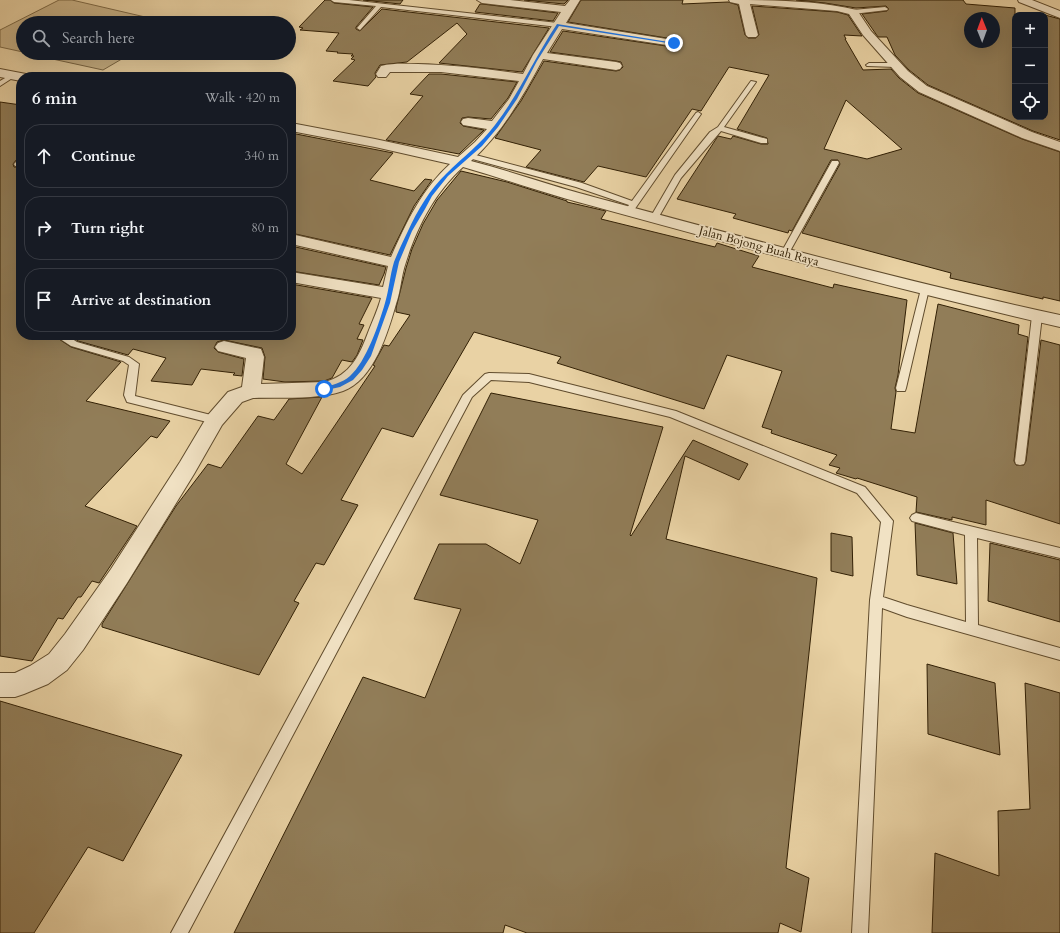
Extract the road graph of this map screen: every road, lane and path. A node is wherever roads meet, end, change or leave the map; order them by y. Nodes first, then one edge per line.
1 (334, 0) edge
2 (482, 0) edge
3 (739, 0) edge
4 (1023, 0) edge
5 (757, 1) edge
6 (785, 2) edge
7 (817, 3) edge
8 (380, 5) junction
9 (572, 5) edge
10 (885, 9) dead end
11 (853, 12) junction
12 (1060, 15) edge
13 (558, 25) junction
14 (360, 28) dead end
15 (752, 36) dead end
16 (674, 43) dead end
17 (539, 55) junction
18 (869, 65) dead end
19 (896, 65) junction
20 (616, 66) dead end
21 (0, 73) edge
22 (382, 74) dead end
23 (16, 76) edge
24 (16, 77) edge
25 (526, 78) junction
26 (753, 82) dead end
27 (0, 84) edge
28 (698, 114) dead end
29 (468, 122) dead end
30 (496, 126) junction
31 (296, 128) edge
32 (720, 128) junction
33 (764, 140) dead end
34 (1060, 147) edge
35 (464, 159) junction
36 (835, 163) dead end
37 (632, 208) junction
38 (654, 218) junction
39 (296, 240) edge
40 (785, 254) junction
41 (397, 262) junction
42 (296, 278) edge
43 (925, 289) junction
44 (390, 294) junction
45 (1037, 316) junction
46 (1060, 321) edge
47 (67, 340) edge
48 (224, 347) dead end
49 (901, 388) dead end
50 (251, 391) junction
51 (215, 420) junction
52 (1020, 461) dead end
53 (916, 518) dead end
54 (971, 532) junction
55 (1060, 553) edge
56 (876, 600) junction
57 (972, 629) junction
58 (1060, 654) edge
59 (0, 685) edge
60 (179, 933) edge
61 (860, 933) edge

1 - 8 lane
2 - 9 street
3 - 5 street
3 - 15 street
4 - 12 street
5 - 6 street
6 - 7 street
7 - 11 street
8 - 13 lane
8 - 14 lane
9 - 13 street
10 - 11 lane
11 - 19 street
13 - 16 street
13 - 17 street
17 - 20 street
17 - 25 street
18 - 19 lane
19 - 34 street
21 - 23 street
22 - 25 street
24 - 27 lane
25 - 30 street
26 - 32 lane
28 - 37 lane
29 - 30 street
30 - 35 street
31 - 35 street, Jalan Bojong Buah Raya
32 - 33 lane
32 - 38 lane
35 - 37 street, Jalan Bojong Buah Raya
35 - 41 street
36 - 40 lane
37 - 38 street, Jalan Bojong Buah Raya
38 - 40 street, Jalan Bojong Buah Raya
39 - 41 street
40 - 43 street, Jalan Bojong Buah Raya
41 - 44 street
42 - 44 street
43 - 45 street, Jalan Bojong Buah Raya
43 - 49 lane
44 - 50 street
45 - 46 street, Jalan Bojong Buah Raya
45 - 52 lane
47 - 51 lane
48 - 50 street
50 - 51 street
51 - 59 street
53 - 54 lane
54 - 55 lane
54 - 57 lane
56 - 57 lane
56 - 60 lane
56 - 61 lane
57 - 58 lane

